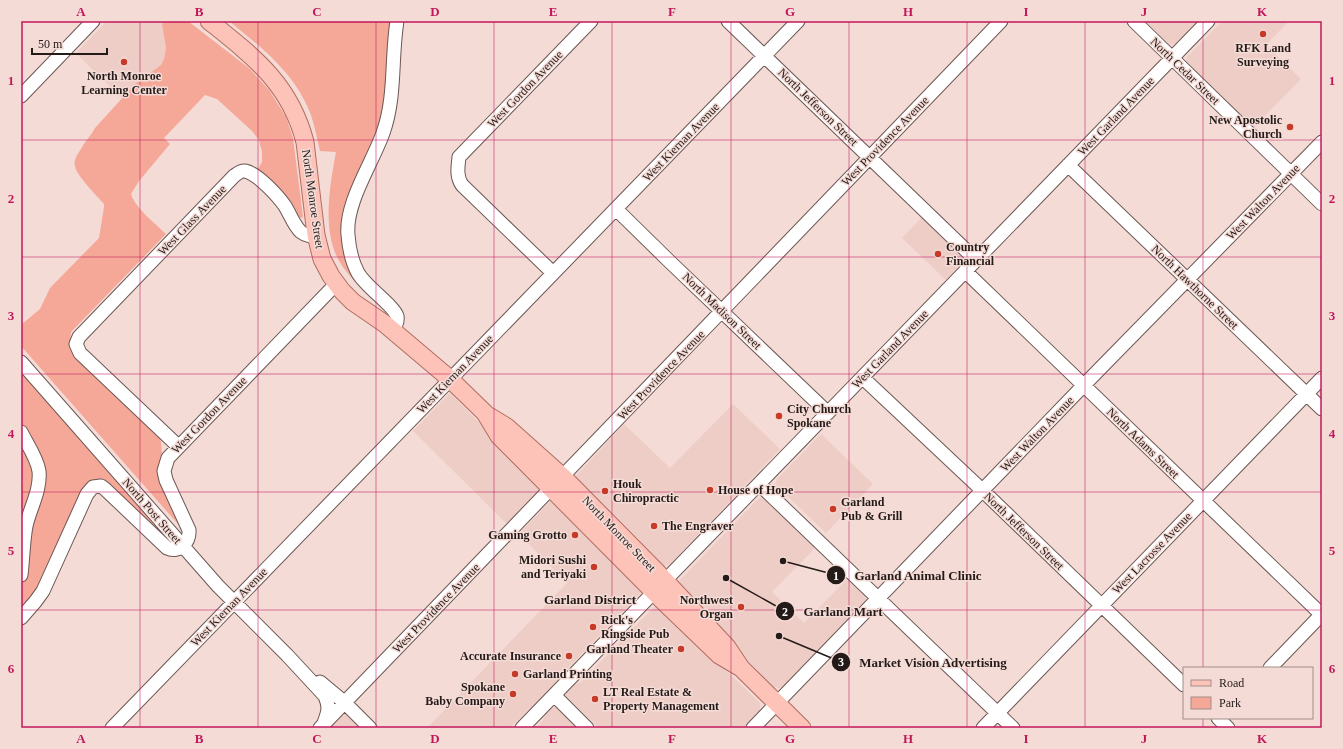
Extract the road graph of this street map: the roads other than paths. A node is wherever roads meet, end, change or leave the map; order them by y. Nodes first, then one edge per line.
1 (93, 21) edge
2 (209, 21) edge
3 (397, 21) edge
4 (591, 21) edge
5 (728, 21) edge
6 (798, 21) edge
7 (1001, 21) edge
8 (1134, 21) edge
9 (1208, 21) edge
10 (764, 55) junction
11 (1173, 58) junction
12 (21, 95) edge
13 (1322, 142) edge
14 (869, 158) junction
15 (1068, 166) junction
16 (1291, 174) junction
17 (1322, 204) edge
18 (616, 209) junction
19 (316, 235) junction
20 (976, 260) junction
21 (965, 271) junction
22 (553, 273) junction
23 (1188, 280) junction
24 (336, 284) junction
25 (723, 311) junction
26 (392, 330) junction
27 (21, 362) edge
28 (863, 378) junction
29 (1322, 378) edge
30 (450, 379) junction
31 (1083, 386) junction
32 (1306, 394) junction
33 (1322, 409) edge
34 (828, 413) junction
35 (21, 432) edge
36 (178, 446) junction
37 (558, 482) junction
38 (759, 484) junction
39 (982, 490) junction
40 (1203, 501) junction
41 (26, 504) edge
42 (183, 546) junction
43 (21, 575) edge
44 (660, 586) junction
45 (878, 599) junction
46 (234, 602) junction
47 (1101, 606) junction
48 (1322, 615) edge
49 (21, 618) edge
50 (288, 655) junction
51 (1271, 667) edge
52 (1183, 685) edge
53 (554, 695) junction
54 (344, 702) junction
55 (777, 704) junction
56 (997, 713) junction
57 (321, 726) edge
58 (112, 728) edge
59 (370, 728) edge
60 (522, 728) edge
61 (587, 728) edge
62 (753, 728) edge
63 (802, 728) edge
64 (983, 728) edge
65 (1013, 728) edge

1 - 12 street
2 - 19 main road, North Monroe Street
3 - 26 street
4 - 22 street, West Gordon Avenue
5 - 10 street, North Jefferson Street
6 - 10 street, West Kiernan Avenue
7 - 14 street, West Providence Avenue
8 - 11 street, North Cedar Street
9 - 11 street, West Garland Avenue
10 - 14 street, North Jefferson Street
10 - 18 street, West Kiernan Avenue
11 - 15 street, West Garland Avenue
11 - 16 street, North Cedar Street
13 - 16 street, West Walton Avenue
14 - 20 street, North Jefferson Street
14 - 25 street, West Providence Avenue
15 - 20 street, West Garland Avenue
15 - 23 street, North Hawthorne Street
16 - 17 street, North Cedar Street
16 - 23 street, West Walton Avenue
18 - 22 street, West Kiernan Avenue
18 - 25 street, North Madison Street
19 - 24 main road, North Monroe Street
19 - 36 street, West Glass Avenue
20 - 21 street, West Garland Avenue
21 - 28 street, West Garland Avenue
21 - 31 street, North Adams Street
22 - 30 street, West Kiernan Avenue
23 - 31 street, West Walton Avenue
23 - 32 street, North Hawthorne Street
24 - 26 main road, North Monroe Street
24 - 36 street, West Gordon Avenue
25 - 34 street, North Madison Street
25 - 37 street, West Providence Avenue
26 - 30 main road, North Monroe Street
27 - 42 street, North Post Street
28 - 34 street, West Garland Avenue
28 - 39 street, North Jefferson Street
29 - 32 street, West Lacrosse Avenue
30 - 37 main road, North Monroe Street
30 - 46 street, West Kiernan Avenue
31 - 39 street, West Walton Avenue
31 - 40 street, North Adams Street
32 - 33 street, North Hawthorne Street
32 - 40 street, West Lacrosse Avenue
34 - 38 street, West Garland Avenue
35 - 41 street
36 - 42 street, West Gordon Avenue
37 - 44 main road, North Monroe Street
37 - 54 street, West Providence Avenue
38 - 44 street, West Garland Avenue
38 - 45 street
39 - 45 street, West Walton Avenue
39 - 47 street, North Jefferson Street
40 - 47 street, West Lacrosse Avenue
40 - 48 street, North Adams Street
41 - 43 street
42 - 46 street, North Post Street
42 - 49 street
44 - 53 street, West Garland Avenue
44 - 55 main road, North Monroe Street
45 - 55 street, West Walton Avenue
45 - 56 street
46 - 50 street, North Post Street
46 - 58 street, West Kiernan Avenue
47 - 52 street, North Jefferson Street
47 - 56 street, West Lacrosse Avenue
48 - 51 street
50 - 54 street, North Post Street
50 - 57 street, North Post Street
53 - 60 street, West Garland Avenue
53 - 61 street
54 - 57 street, West Providence Avenue
54 - 59 street, North Post Street
55 - 62 street, West Walton Avenue
55 - 63 main road, North Monroe Street
56 - 64 street, West Lacrosse Avenue
56 - 65 street

